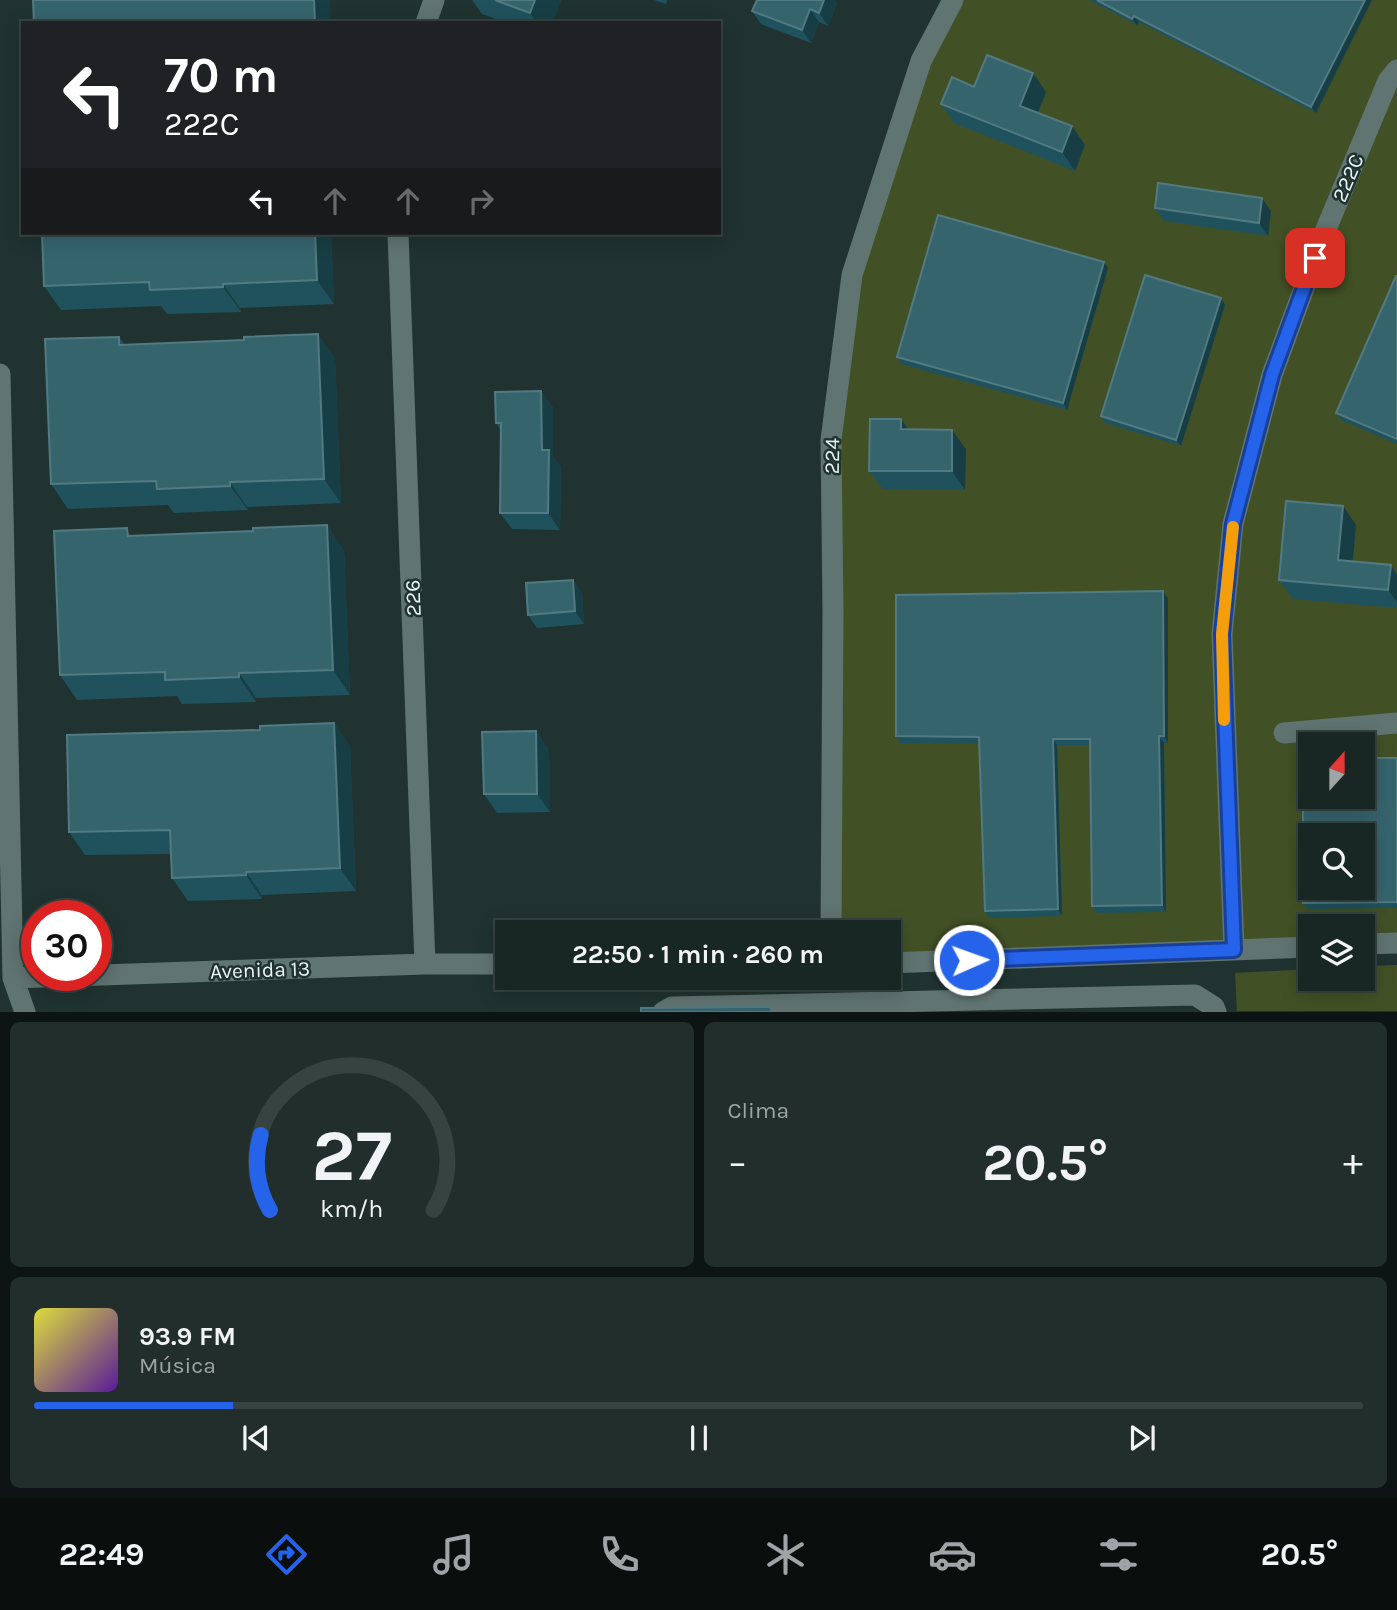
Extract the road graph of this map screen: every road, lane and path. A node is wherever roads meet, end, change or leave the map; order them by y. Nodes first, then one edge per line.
1 (433, 0) edge
2 (953, 0) edge
3 (427, 21) edge
4 (1397, 69) edge
5 (398, 235) edge
6 (0, 374) edge
7 (1397, 723) edge
8 (1284, 733) dead end
9 (831, 920) edge
10 (1397, 943) edge
11 (1375, 944) edge
12 (1298, 948) edge
13 (1234, 950) junction
14 (901, 963) edge
15 (425, 964) junction
16 (495, 964) edge
17 (13, 978) junction
18 (1001, 1006) edge
19 (25, 1012) edge
20 (663, 1012) edge
21 (1216, 1012) edge

1 - 3 street
2 - 9 street, 224
4 - 13 street, 222C
5 - 15 street, 226
6 - 17 street
7 - 8 street
10 - 11 street
12 - 13 street
13 - 14 street
15 - 16 street, Avenida 13
15 - 17 street, Avenida 13
17 - 19 street
18 - 20 street
18 - 21 street

